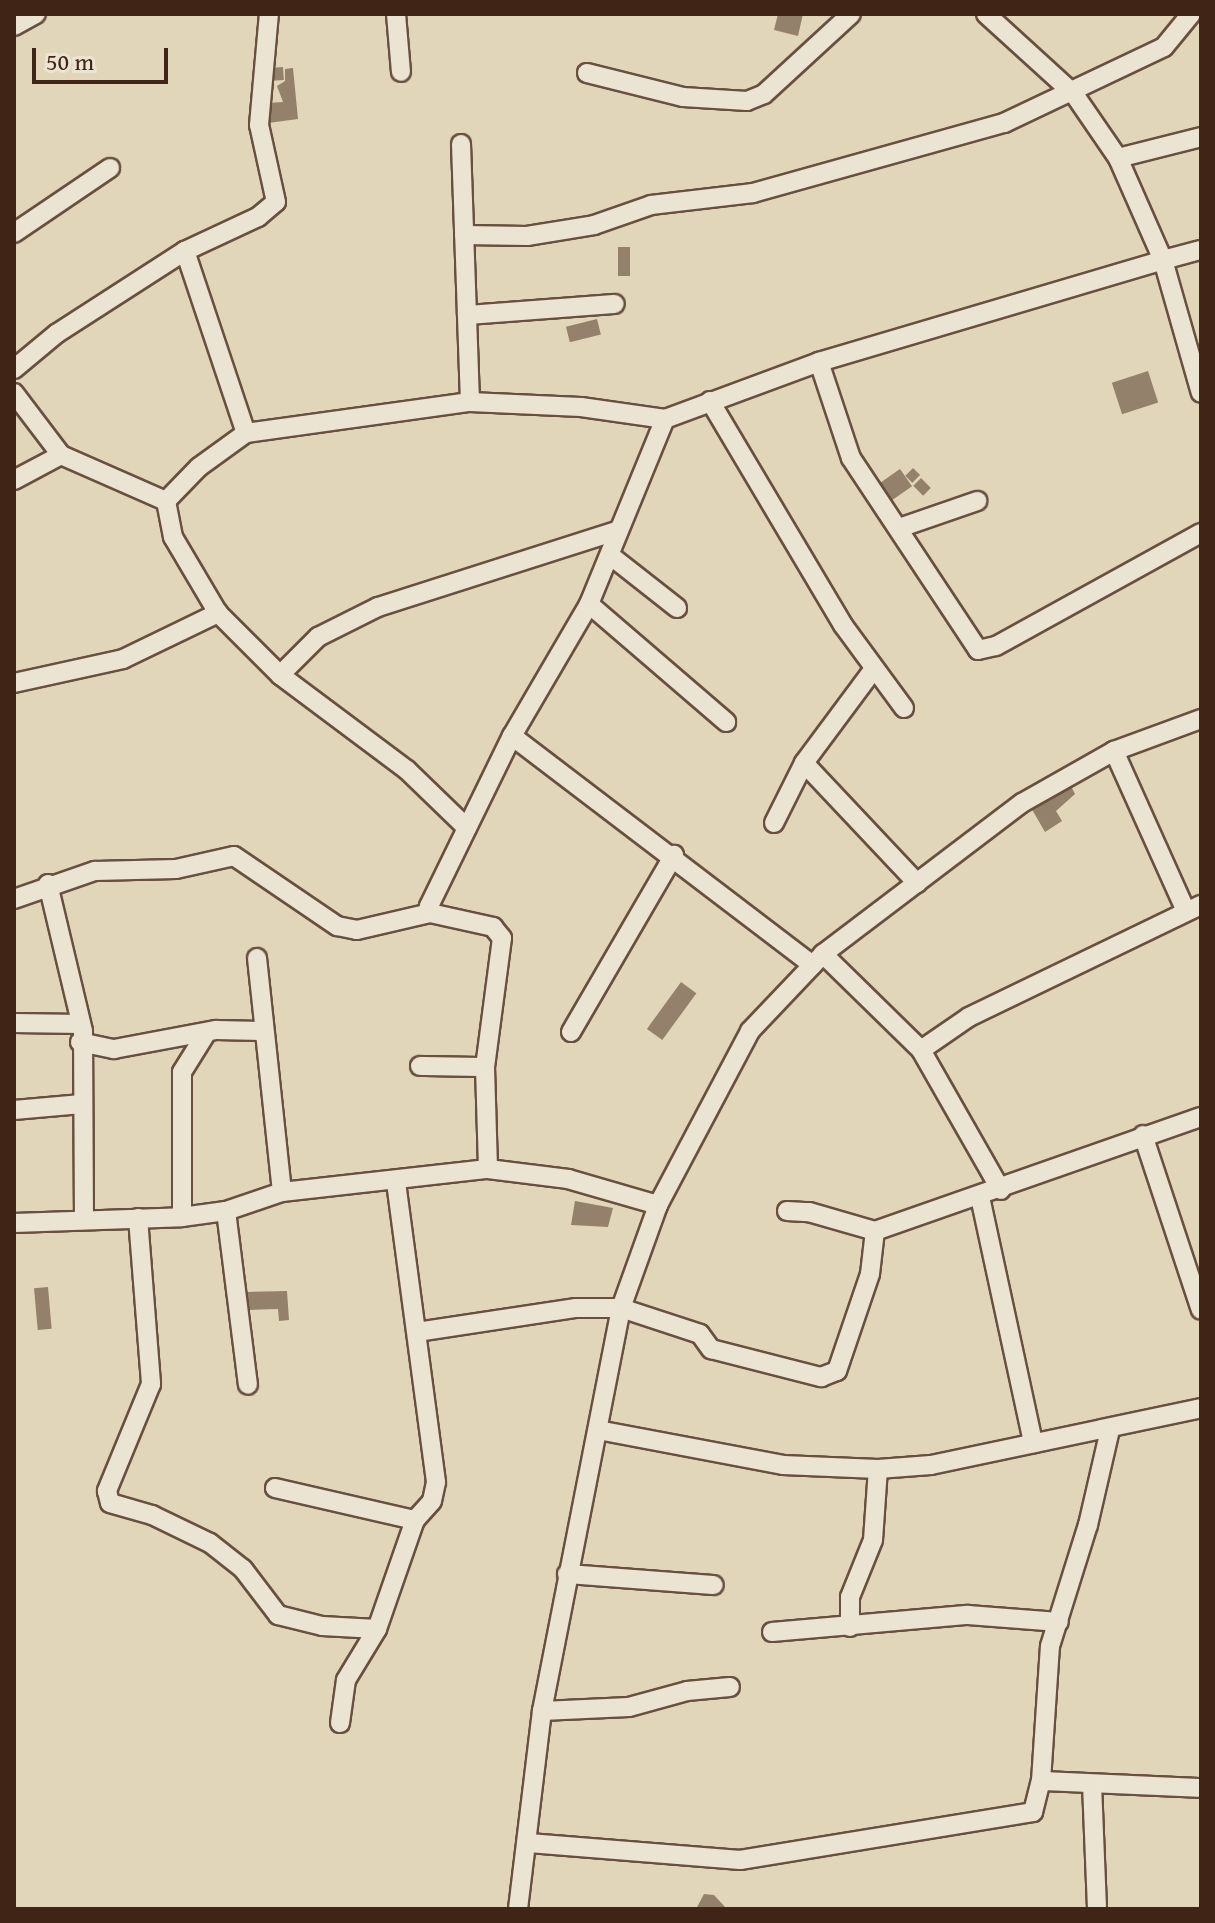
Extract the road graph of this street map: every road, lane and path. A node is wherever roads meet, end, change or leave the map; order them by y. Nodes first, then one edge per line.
1 (36, 14) edge
2 (269, 14) edge
3 (396, 14) edge
4 (851, 14) edge
5 (986, 14) edge
6 (1191, 14) edge
7 (14, 26) edge
8 (401, 72) dead end
9 (587, 73) dead end
10 (1074, 94) junction
11 (1201, 137) edge
12 (461, 144) dead end
13 (1118, 158) junction
14 (110, 168) dead end
15 (14, 233) edge
16 (464, 235) junction
17 (1201, 250) edge
18 (185, 251) junction
19 (1163, 260) junction
20 (615, 304) dead end
21 (467, 315) junction
22 (819, 362) junction
23 (14, 369) edge
24 (14, 393) edge
25 (1201, 393) edge
26 (710, 401) junction
27 (470, 402) junction
28 (665, 419) junction
29 (246, 433) junction
30 (61, 455) junction
31 (14, 480) edge
32 (166, 501) junction
33 (977, 501) dead end
34 (899, 528) junction
35 (616, 531) junction
36 (1201, 533) edge
37 (611, 556) junction
38 (589, 604) junction
39 (677, 608) dead end
40 (218, 613) junction
41 (873, 670) junction
42 (280, 675) junction
43 (14, 683) edge
44 (904, 708) dead end
45 (1201, 719) edge
46 (726, 722) dead end
47 (512, 736) junction
48 (1114, 751) junction
49 (804, 763) junction
50 (774, 823) dead end
51 (467, 828) junction
52 (674, 855) junction
53 (917, 883) junction
54 (48, 884) junction
55 (14, 899) edge
56 (1194, 908) edge
57 (430, 913) junction
58 (257, 958) dead end
59 (818, 960) junction
60 (14, 1023) edge
61 (262, 1031) junction
62 (571, 1032) dead end
63 (81, 1033) junction
64 (205, 1035) junction
65 (180, 1039) junction
66 (921, 1050) junction
67 (188, 1057) junction
68 (420, 1066) dead end
69 (485, 1067) junction
70 (82, 1104) junction
71 (14, 1110) edge
72 (1201, 1117) edge
73 (1143, 1135) junction
74 (488, 1169) junction
75 (396, 1181) junction
76 (1001, 1190) junction
77 (282, 1192) junction
78 (980, 1197) junction
79 (658, 1205) junction
80 (226, 1211) junction
81 (787, 1211) dead end
82 (182, 1217) junction
83 (84, 1218) junction
84 (138, 1218) junction
85 (14, 1223) edge
86 (875, 1231) junction
87 (621, 1308) junction
88 (1201, 1310) edge
89 (417, 1332) junction
90 (248, 1385) dead end
91 (1201, 1408) edge
92 (598, 1430) junction
93 (1110, 1430) junction
94 (1033, 1443) junction
95 (878, 1469) junction
96 (275, 1488) dead end
97 (415, 1520) junction
98 (567, 1574) junction
99 (714, 1585) dead end
100 (1059, 1622) junction
101 (850, 1627) junction
102 (377, 1629) junction
103 (772, 1632) dead end
104 (730, 1687) dead end
105 (542, 1711) junction
106 (340, 1723) dead end
107 (1041, 1781) junction
108 (1092, 1784) junction
109 (1201, 1788) edge
110 (529, 1843) junction
111 (518, 1909) edge
112 (1097, 1909) edge

1 - 7 street
2 - 18 street
3 - 8 street
4 - 9 street
5 - 10 street
6 - 10 street
10 - 13 street
10 - 16 street
11 - 13 street
12 - 16 street
13 - 19 street
14 - 15 street
16 - 21 street
17 - 19 street
18 - 23 street
18 - 29 street
19 - 22 street
19 - 25 street
20 - 21 street
21 - 27 street
22 - 26 street
22 - 34 street
24 - 30 street
26 - 28 street
26 - 41 street
27 - 28 street
27 - 29 street
28 - 35 street
29 - 32 street
30 - 31 street
30 - 32 street
32 - 40 street
33 - 34 street
34 - 36 street
35 - 37 street
35 - 42 street
37 - 38 street
37 - 39 street
38 - 46 street
38 - 47 street
40 - 42 street
40 - 43 street
41 - 44 street
41 - 49 street
42 - 51 street
45 - 48 street
47 - 51 street
47 - 52 street
48 - 53 street
48 - 56 street
49 - 50 street
49 - 53 street
51 - 57 street
52 - 59 street
52 - 62 street
53 - 59 street
54 - 55 street
54 - 57 street
54 - 63 street
56 - 66 street
57 - 69 street
58 - 61 street
59 - 66 street
59 - 79 street
60 - 63 street
61 - 64 street
61 - 77 street
63 - 65 street
63 - 70 street
64 - 65 street
64 - 67 street
65 - 67 street
66 - 76 street
67 - 82 street
68 - 69 street
69 - 74 street
70 - 71 street
70 - 83 street
72 - 73 street
73 - 76 street
73 - 88 street
74 - 75 street
74 - 79 street
75 - 77 street
75 - 89 street
76 - 78 street
77 - 80 street
78 - 86 street
78 - 94 street
79 - 87 street
80 - 82 street
80 - 90 street
81 - 86 street
82 - 84 street
83 - 84 street
83 - 85 street
84 - 102 street
86 - 87 street
87 - 89 street
87 - 92 street
89 - 97 street
91 - 93 street
92 - 95 street
92 - 98 street
93 - 94 street
93 - 100 street
94 - 95 street
95 - 101 street
96 - 97 street
97 - 102 street
98 - 99 street
98 - 105 street
100 - 101 street
100 - 107 street
101 - 103 street
102 - 106 street
104 - 105 street
105 - 110 street
107 - 108 street
107 - 110 street
108 - 109 street
108 - 112 street
110 - 111 street

